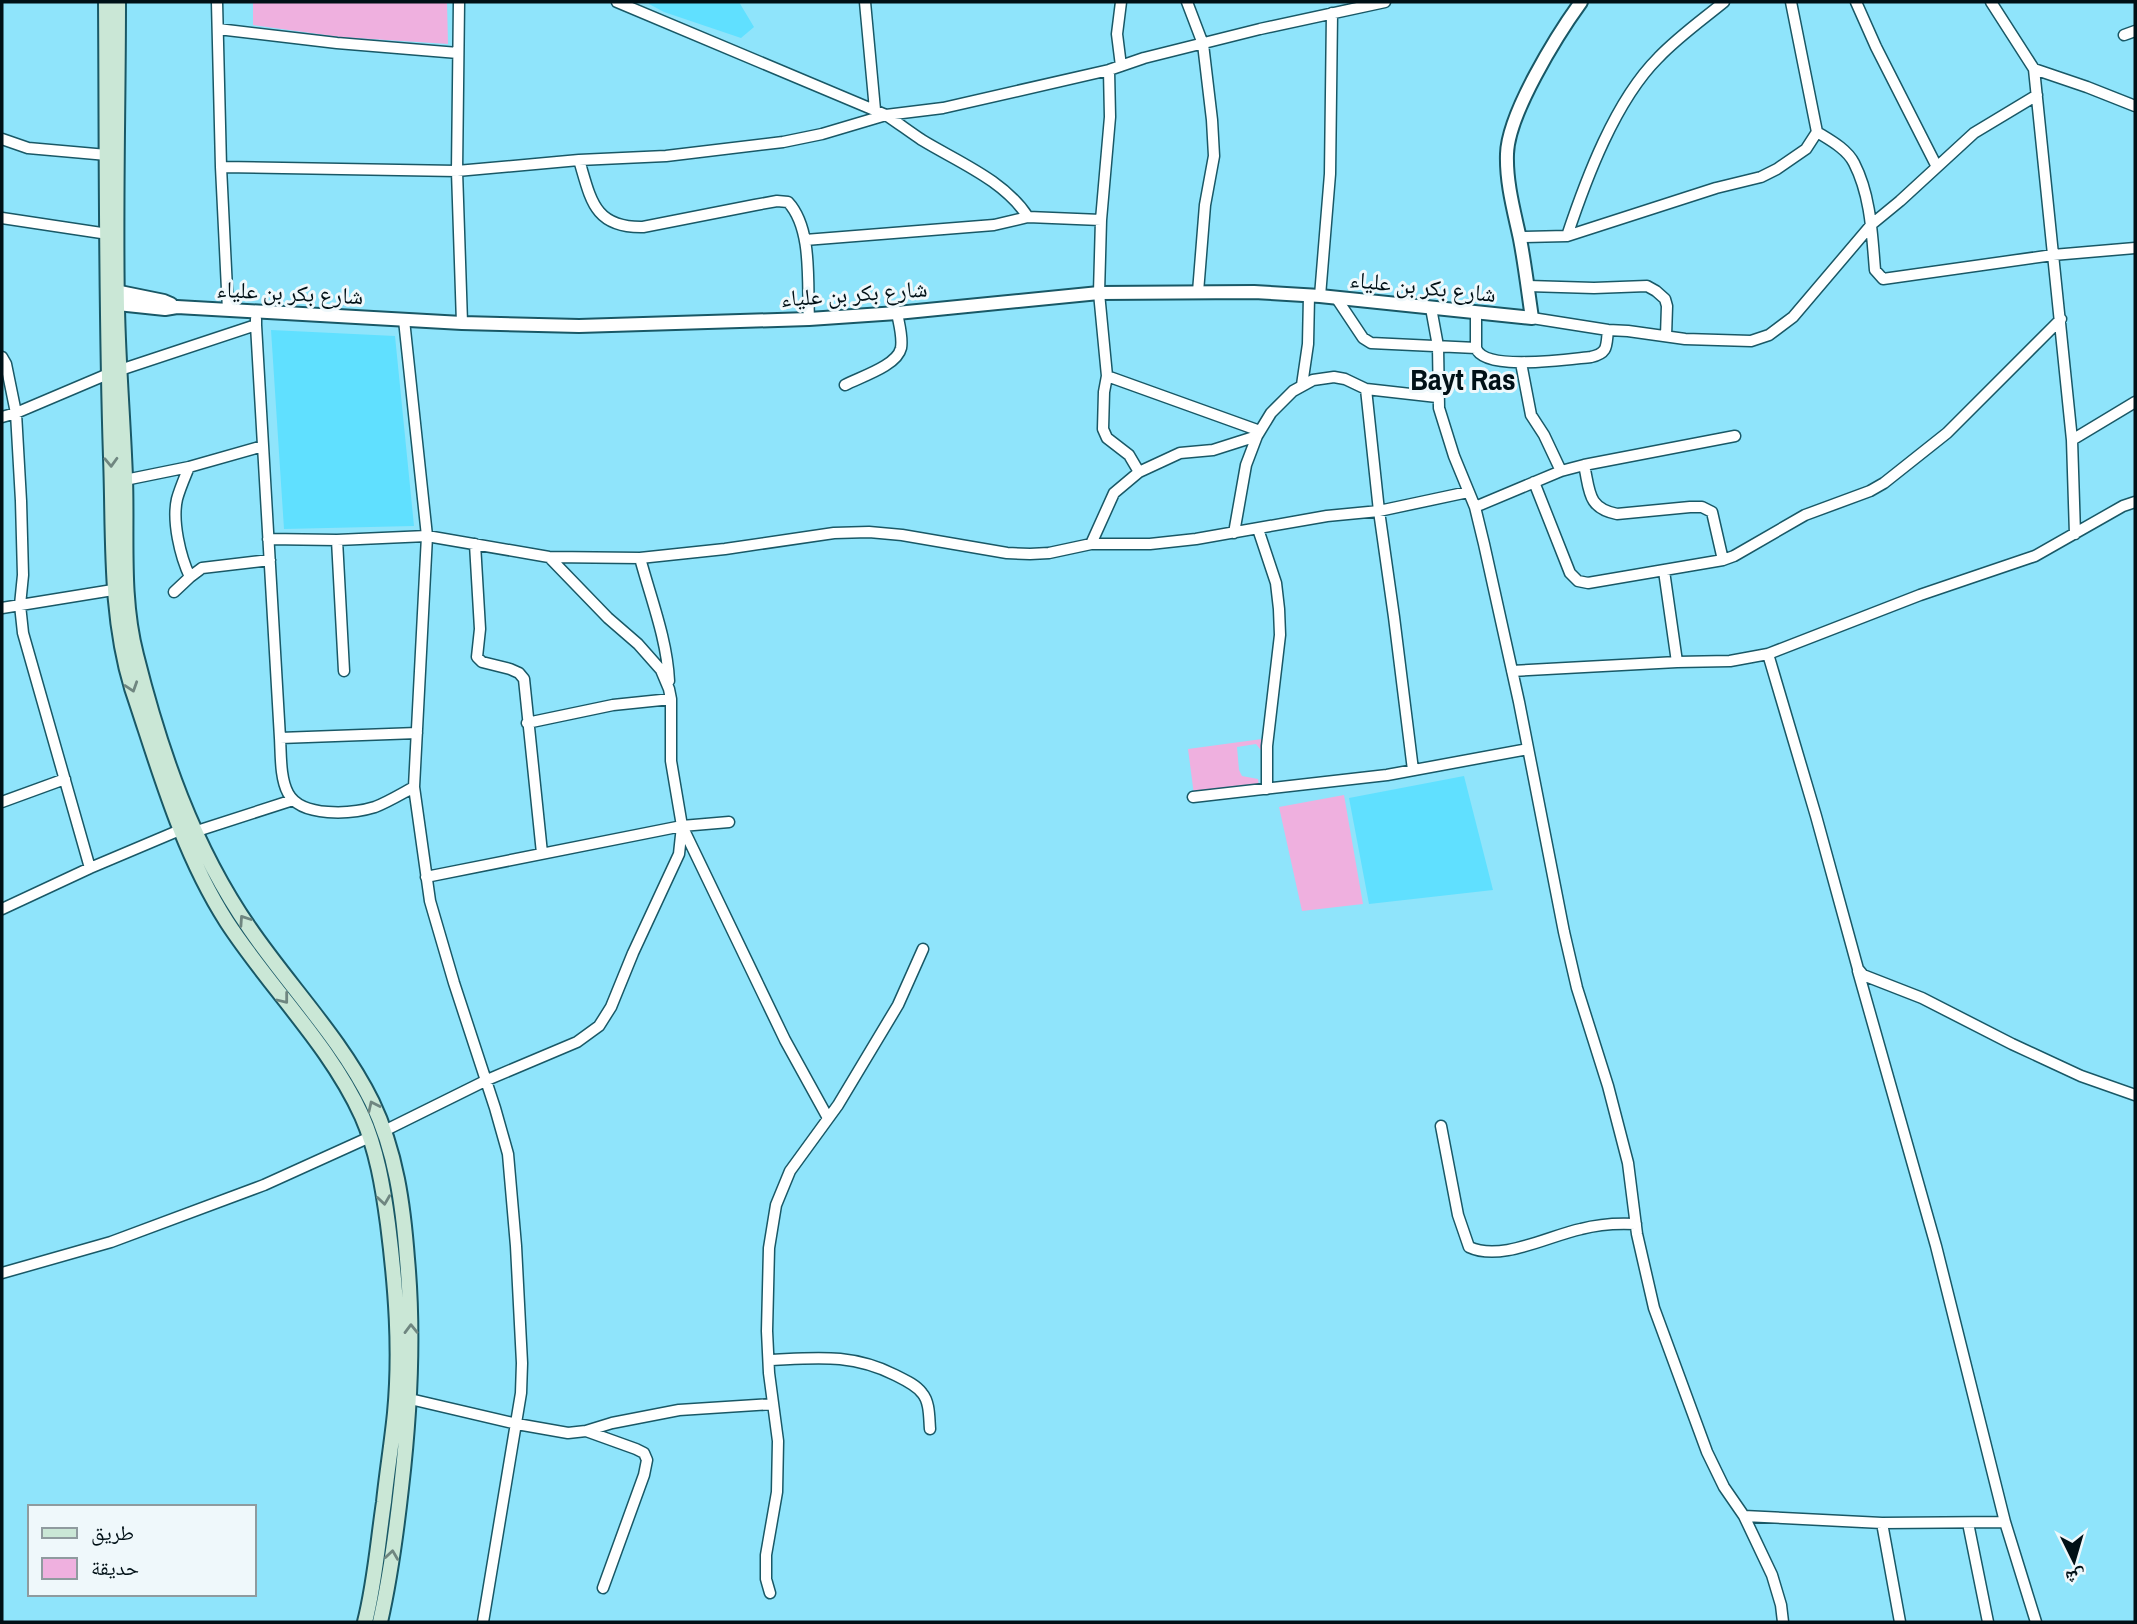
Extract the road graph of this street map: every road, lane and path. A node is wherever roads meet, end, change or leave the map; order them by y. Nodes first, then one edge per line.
1 (106, 2) edge
2 (118, 2) edge
3 (217, 2) edge
4 (459, 2) edge
5 (617, 2) edge
6 (865, 2) edge
7 (1121, 2) edge
8 (1187, 2) edge
9 (1385, 2) edge
10 (1581, 2) edge
11 (1724, 2) edge
12 (1791, 2) edge
13 (1856, 2) edge
14 (1991, 2) edge
15 (1332, 13) junction
16 (218, 29) junction
17 (2135, 32) edge
18 (2124, 35) dead end
19 (1203, 44) junction
20 (458, 53) junction
21 (1121, 66) junction
22 (2034, 69) junction
23 (1110, 70) junction
24 (2037, 95) junction
25 (2135, 106) edge
26 (875, 110) junction
27 (886, 115) junction
28 (1817, 132) junction
29 (2, 139) edge
30 (107, 155) junction
31 (579, 160) junction
32 (221, 167) junction
33 (1937, 167) junction
34 (457, 171) junction
35 (1028, 217) junction
36 (2, 218) edge
37 (1101, 220) junction
38 (1872, 224) junction
39 (108, 234) junction
40 (1567, 236) junction
41 (1519, 237) junction
42 (805, 240) junction
43 (2135, 248) edge
44 (2053, 255) junction
45 (1528, 286) junction
46 (1198, 292) junction
47 (1099, 293) junction
48 (1314, 296) junction
49 (112, 297) junction
50 (1337, 299) junction
51 (1432, 308) junction
52 (228, 310) junction
53 (256, 311) junction
54 (1476, 312) junction
55 (897, 313) junction
56 (1532, 318) junction
57 (808, 319) junction
58 (2060, 319) junction
59 (404, 320) junction
60 (462, 323) junction
61 (256, 325) junction
62 (1608, 330) junction
63 (1666, 336) junction
64 (1438, 346) junction
65 (1476, 348) junction
66 (2, 358) edge
67 (1521, 363) junction
68 (114, 372) junction
69 (1107, 376) junction
70 (845, 385) dead end
71 (1302, 385) junction
72 (1366, 389) junction
73 (1437, 397) junction
74 (2135, 402) edge
75 (16, 413) junction
76 (2, 417) edge
77 (1259, 433) junction
78 (1735, 436) dead end
79 (2072, 440) junction
80 (263, 446) junction
81 (1584, 465) junction
82 (189, 467) junction
83 (1561, 471) junction
84 (1139, 472) junction
85 (125, 481) junction
86 (1534, 482) junction
87 (1468, 492) junction
88 (2135, 502) edge
89 (1475, 507) junction
90 (1379, 511) junction
91 (1258, 529) junction
92 (1234, 533) junction
93 (2075, 534) junction
94 (427, 536) junction
95 (268, 539) junction
96 (337, 540) junction
97 (475, 544) junction
98 (1091, 544) junction
99 (549, 557) junction
100 (639, 558) junction
101 (270, 560) junction
102 (1723, 560) junction
103 (1664, 571) junction
104 (190, 577) junction
105 (120, 589) junction
106 (174, 592) dead end
107 (20, 605) junction
108 (2, 608) edge
109 (1768, 654) junction
110 (1677, 662) junction
111 (344, 671) dead end
112 (1512, 671) junction
113 (670, 694) junction
114 (527, 723) junction
115 (417, 733) junction
116 (280, 738) junction
117 (1528, 749) junction
118 (1413, 770) junction
119 (65, 779) junction
120 (414, 787) junction
121 (1267, 789) junction
122 (1193, 797) dead end
123 (293, 800) junction
124 (2, 802) edge
125 (729, 822) dead end
126 (682, 827) junction
127 (187, 831) junction
128 (542, 853) junction
129 (90, 868) junction
130 (426, 877) junction
131 (2, 909) edge
132 (923, 949) dead end
133 (1858, 969) junction
134 (487, 1080) junction
135 (2135, 1095) edge
136 (828, 1118) junction
137 (1441, 1126) dead end
138 (377, 1134) junction
139 (1636, 1224) junction
140 (2, 1273) edge
141 (769, 1360) junction
142 (410, 1399) junction
143 (774, 1404) junction
144 (517, 1424) junction
145 (930, 1429) dead end
146 (586, 1431) junction
147 (1744, 1516) junction
148 (2005, 1522) junction
149 (1968, 1523) junction
150 (1882, 1524) junction
151 (603, 1588) dead end
152 (770, 1593) dead end
153 (365, 1622) edge
154 (380, 1622) edge
155 (483, 1622) edge
156 (1783, 1622) edge
157 (1900, 1622) edge
158 (1988, 1622) edge
159 (2036, 1622) edge

1 - 30 main road
2 - 49 main road
3 - 16 street
4 - 20 street
5 - 26 street
6 - 26 street
7 - 21 street
8 - 19 street
9 - 15 street
10 - 41 street
11 - 40 street
12 - 28 street
13 - 33 street
14 - 22 street
15 - 19 street
15 - 48 street
16 - 20 street
16 - 32 street
17 - 18 street
19 - 21 street
19 - 46 street
20 - 34 street
21 - 23 street
22 - 24 street
22 - 25 street
23 - 27 street
23 - 37 street
24 - 33 street
24 - 44 street
26 - 27 street
27 - 31 street
27 - 35 street
28 - 38 street
28 - 40 street
29 - 30 street
30 - 39 main road
31 - 34 street
31 - 42 street
32 - 34 street
32 - 52 street
33 - 38 street
34 - 60 street
35 - 37 street
35 - 42 street
36 - 39 street
37 - 47 street
38 - 44 street
38 - 63 street
39 - 49 main road
40 - 41 street
41 - 45 street
42 - 57 street
43 - 44 street
44 - 58 street
45 - 56 street
45 - 63 street
46 - 47 street, شارع بكر بن علياء
46 - 48 street, شارع بكر بن علياء
47 - 55 street, شارع بكر بن علياء
47 - 69 street
48 - 50 street, شارع بكر بن علياء
48 - 71 street
49 - 52 street, شارع بكر بن علياء
49 - 68 main road
50 - 51 street, شارع بكر بن علياء
50 - 64 street
51 - 54 street, شارع بكر بن علياء
51 - 64 street
52 - 53 street, شارع بكر بن علياء
53 - 59 street, شارع بكر بن علياء
53 - 61 street
54 - 56 street, شارع بكر بن علياء
54 - 65 street
55 - 57 street, شارع بكر بن علياء
55 - 70 street
56 - 62 street
57 - 60 street, شارع بكر بن علياء
58 - 79 street
58 - 102 street
59 - 60 street, شارع بكر بن علياء
59 - 94 street
61 - 68 street
61 - 80 street
62 - 63 street
62 - 67 street
64 - 65 street
64 - 73 street
65 - 67 street
66 - 75 street
67 - 83 street
68 - 75 street
68 - 85 main road
68 -> 105 main road
69 - 77 street
69 - 84 street
71 - 72 street
71 - 77 street
72 - 73 street
72 - 90 street
73 - 87 street
74 - 79 street
75 - 76 street
75 - 107 street
77 - 84 street
77 - 92 street
78 - 81 street
79 - 93 street
80 - 82 street
80 - 95 street
81 - 83 street
81 - 102 street
82 - 85 street
82 - 104 street
83 - 86 street
84 - 98 street
85 - 105 main road
86 - 89 street
86 - 103 street
87 - 89 street
87 - 90 street
88 - 93 street
89 - 112 street
90 - 91 street
90 - 118 street
91 - 92 street
91 - 121 street
92 - 98 street
93 - 109 street
94 - 96 street
94 - 97 street
94 - 115 street
95 - 96 street
95 - 101 street
96 - 111 street
97 - 99 street
97 - 114 street
98 - 100 street
99 - 100 street
99 - 113 street
100 - 113 street
101 - 104 street
101 - 116 street
102 - 103 street
103 - 110 street
104 - 106 street
105 - 107 street
105 - 127 main road
107 - 108 street
107 - 119 street
109 - 110 street
109 - 133 street
110 - 112 street
112 - 117 street
113 - 114 street
113 - 126 street
114 - 128 street
115 - 116 street
115 - 120 street
116 - 123 street
117 - 118 street
117 - 139 street
118 - 121 street
119 - 124 street
119 - 129 street
120 - 123 street
120 - 130 street
121 - 122 street
123 - 127 street
125 - 126 street
126 - 128 street
126 - 134 street
126 - 136 street
127 - 129 street
127 - 138 main road
128 - 130 street
129 - 131 street
130 - 134 street
132 - 136 street
133 - 135 street
133 - 148 street
134 - 138 street
134 - 144 street
136 - 141 street
137 - 139 street
138 - 140 street
142 -> 138 main road
138 -> 153 main road
139 - 147 street
141 - 143 street
141 - 145 street
142 - 144 street
154 -> 142 main road
143 - 146 street
143 - 152 street
144 - 146 street
144 - 155 street
146 - 151 street
147 - 150 street
147 - 156 street
148 - 149 street
148 - 159 street
149 - 150 street
149 - 158 street
150 - 157 street

